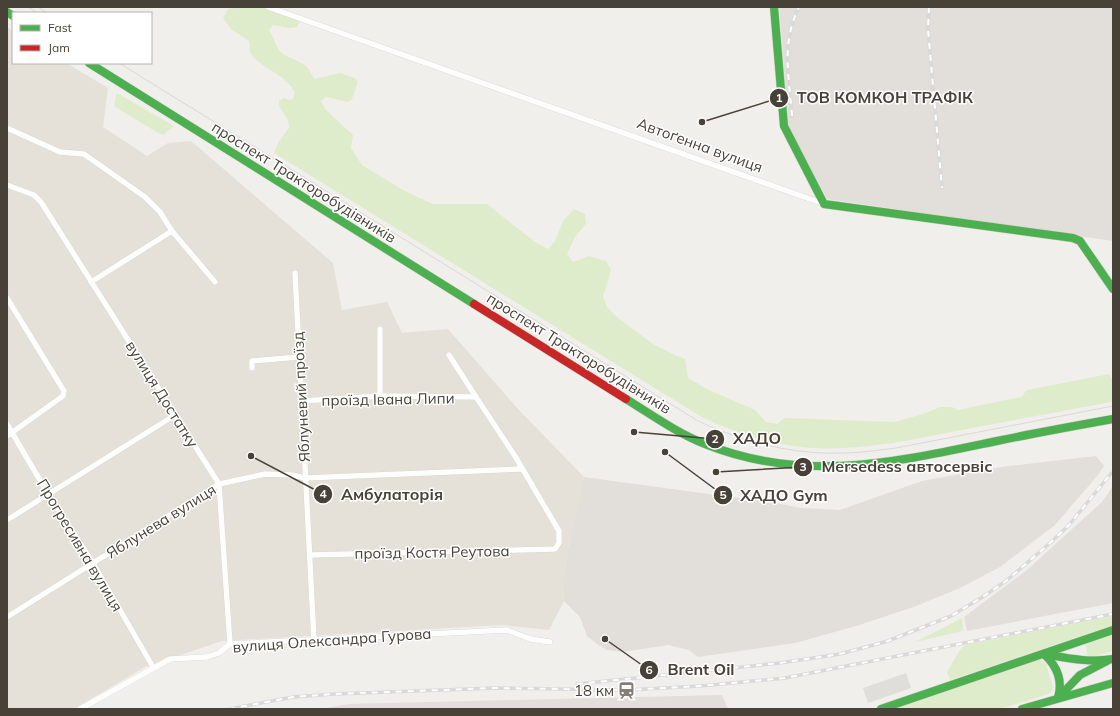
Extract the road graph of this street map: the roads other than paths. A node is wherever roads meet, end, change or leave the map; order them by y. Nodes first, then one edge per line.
1 (268, 7) edge
2 (774, 7) edge
3 (91, 64) edge
4 (7, 128) edge
5 (7, 185) edge
6 (824, 204) junction
7 (172, 231) junction
8 (295, 273) dead end
9 (91, 282) junction
10 (215, 282) dead end
11 (1113, 289) edge
12 (7, 298) edge
13 (380, 329) dead end
14 (449, 354) dead end
15 (299, 357) junction
16 (252, 368) dead end
17 (380, 396) junction
18 (476, 397) junction
19 (301, 401) junction
20 (175, 415) junction
21 (1113, 419) edge
22 (7, 424) edge
23 (10, 434) edge
24 (522, 469) junction
25 (305, 478) junction
26 (218, 484) junction
27 (48, 494) junction
28 (7, 520) edge
29 (310, 555) junction
30 (93, 563) junction
31 (7, 617) edge
32 (1113, 630) edge
33 (314, 640) junction
34 (550, 642) dead end
35 (230, 644) junction
36 (1044, 654) junction
37 (1110, 660) edge
38 (153, 667) junction
39 (1113, 684) edge
40 (1058, 698) junction
41 (80, 709) edge
42 (881, 709) edge
43 (1022, 709) edge

1 - 6 street, Автоґенна вулиця
2 - 6 main road
3 - 21 main road, проспект Тракторобудівників
4 - 7 street
5 - 9 street, вулиця Достатку
6 - 11 main road, Автоґенна вулиця
7 - 9 street
7 - 10 street
8 - 15 street, Яблуневий проїзд
9 - 20 street, вулиця Достатку
12 - 23 street
13 - 17 street
14 - 18 street
15 - 16 street
15 - 19 street, Яблуневий проїзд
17 - 18 street, проїзд Івана Липи
17 - 19 street, проїзд Івана Липи
18 - 24 street
19 - 25 street, Яблуневий проїзд
20 - 26 street, вулиця Достатку
20 - 27 street
22 - 23 street, Прогресивна вулиця
23 - 27 street, Прогресивна вулиця
24 - 25 street, Яблунева вулиця
24 - 29 street, проїзд Костя Реутова
25 - 26 street, Яблунева вулиця
25 - 29 street, Яблуневий проїзд
26 - 30 street, Яблунева вулиця
26 - 35 street, вулиця Достатку
27 - 28 street
27 - 30 street, Прогресивна вулиця
29 - 33 street, Яблуневий проїзд
30 - 31 street, Яблунева вулиця
30 - 38 street, Прогресивна вулиця
32 - 36 main road
33 - 34 street, вулиця Олександра Гурова
33 - 35 street, вулиця Олександра Гурова
35 - 38 street, вулиця Олександра Гурова
36 - 37 main road
36 - 40 main road
36 - 42 main road
37 - 40 main road
38 - 41 street, вулиця Олександра Гурова
39 - 40 main road
40 - 43 main road

